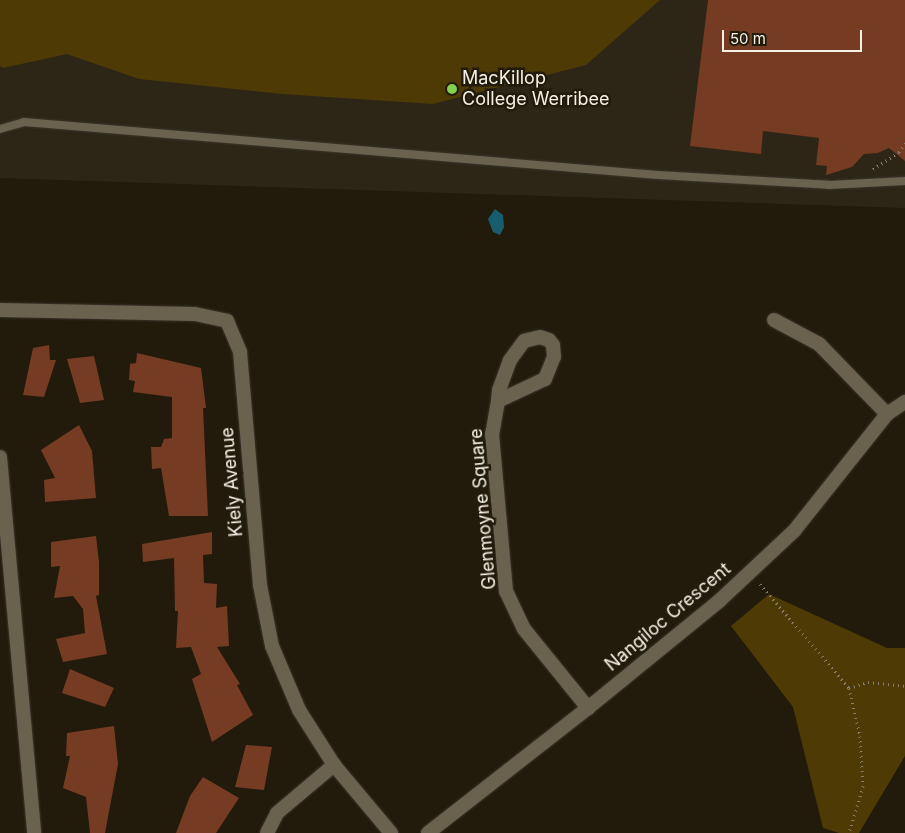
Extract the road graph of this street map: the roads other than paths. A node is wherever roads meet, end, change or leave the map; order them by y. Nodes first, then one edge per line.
1 (0, 129) edge
2 (905, 181) edge
3 (0, 310) edge
4 (774, 320) dead end
5 (498, 401) junction
6 (905, 402) edge
7 (887, 414) junction
8 (0, 457) edge
9 (588, 708) junction
10 (334, 765) junction
11 (34, 833) edge
12 (267, 833) edge
13 (391, 833) edge
14 (428, 833) edge

1 - 2 lane
3 - 10 street, Kiely Avenue
4 - 7 street
5 - 5 street, Glenmoyne Square
5 - 9 street, Glenmoyne Square
6 - 7 street, Nangiloc Crescent
7 - 9 street, Nangiloc Crescent
8 - 11 street
9 - 14 street, Nangiloc Crescent
10 - 12 street
10 - 13 street, Kiely Avenue

